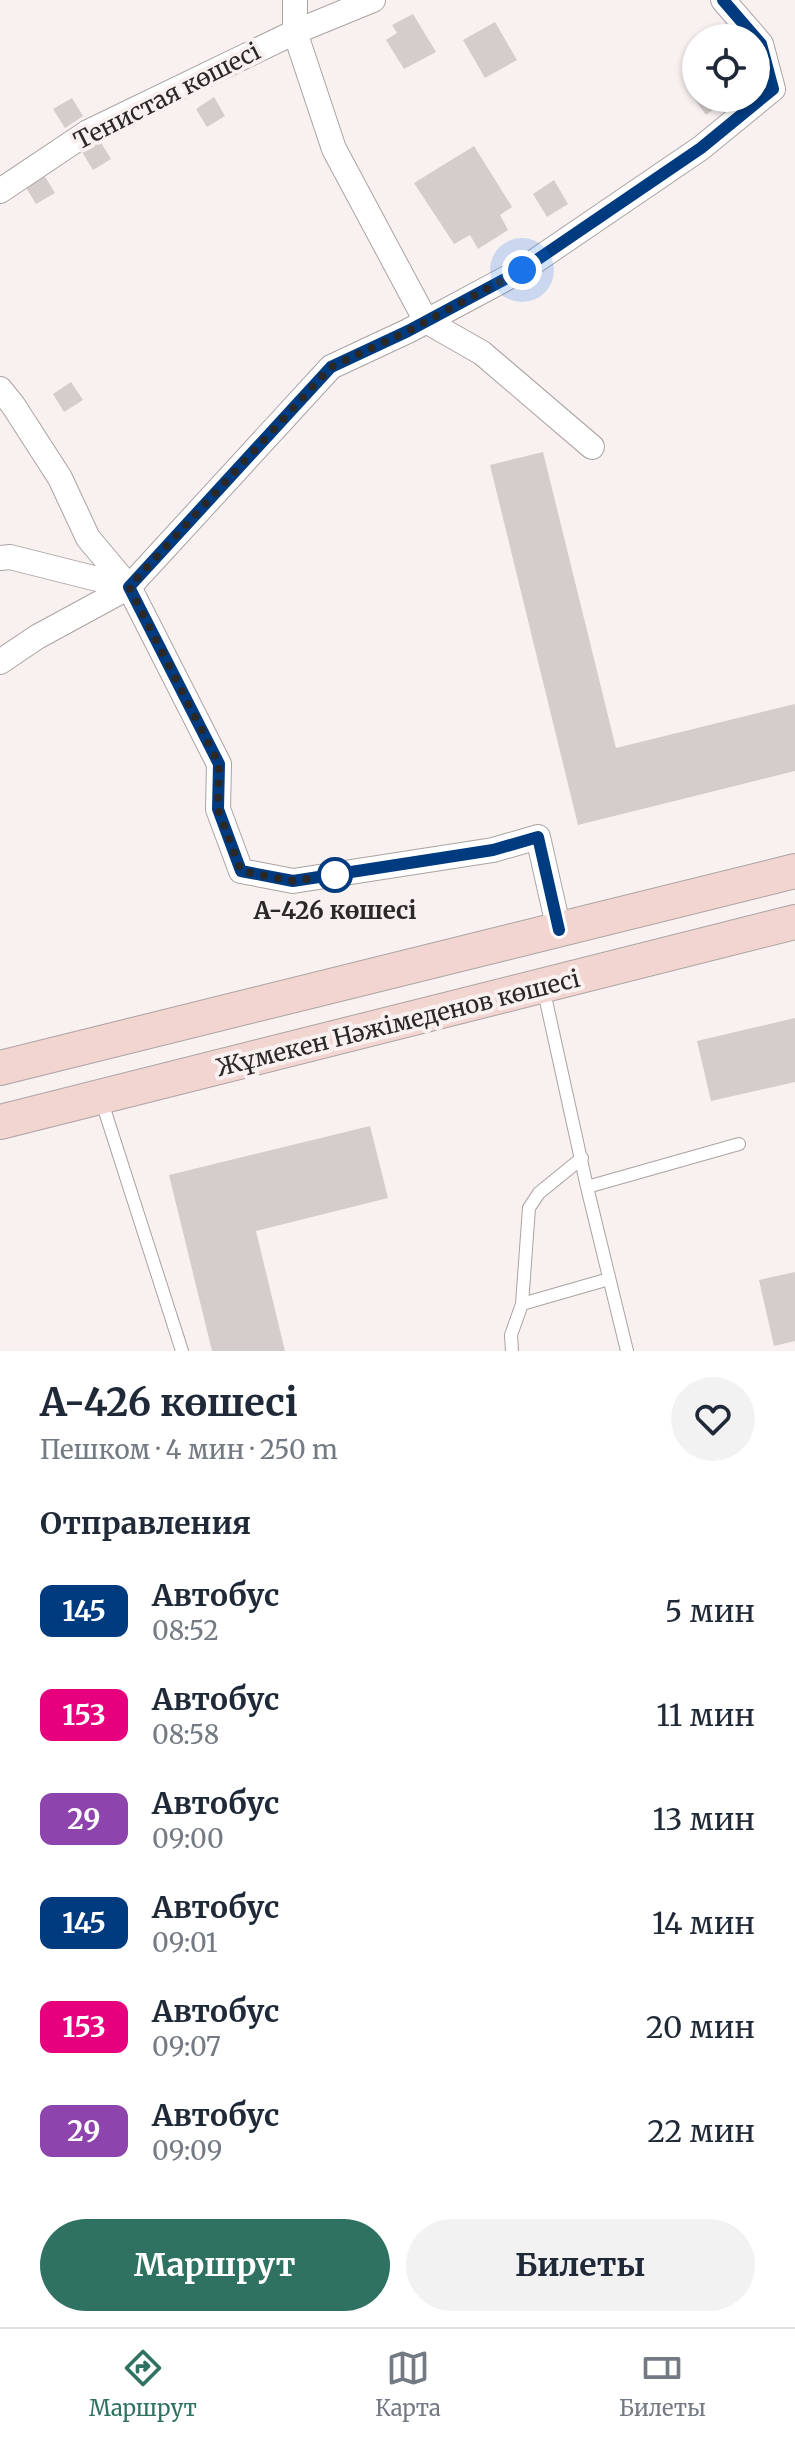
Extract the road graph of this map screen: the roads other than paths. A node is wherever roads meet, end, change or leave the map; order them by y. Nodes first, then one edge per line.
1 (295, 0) edge
2 (373, 0) edge
3 (723, 0) edge
4 (295, 32) junction
5 (0, 191) edge
6 (426, 321) junction
7 (0, 389) edge
8 (592, 447) dead end
9 (0, 558) edge
10 (129, 587) junction
11 (0, 662) edge
12 (795, 871) edge
13 (795, 922) edge
14 (559, 930) junction
15 (543, 987) junction
16 (0, 1068) edge
17 (100, 1098) junction
18 (0, 1122) edge
19 (739, 1144) dead end
20 (582, 1158) junction
21 (587, 1187) junction
22 (609, 1279) junction
23 (522, 1304) junction
24 (182, 1351) edge
25 (512, 1351) edge
26 (627, 1351) edge

1 - 4 street
2 - 4 street, Тенистая көшесі
3 - 6 street
4 - 5 street, Тенистая көшесі
4 - 6 street
6 - 8 street
6 - 10 street
7 - 10 street
9 - 10 street
10 - 11 street
10 - 14 street
12 - 14 main road
13 - 15 main road, Жұмекен Нәжімеденов көшесі
14 - 16 main road
15 - 17 main road, Жұмекен Нәжімеденов көшесі
15 - 20 lane
17 - 18 main road, Жұмекен Нәжімеденов көшесі
17 - 24 lane
19 - 21 lane
20 - 21 lane
20 - 23 lane
21 - 22 lane
22 - 23 lane
22 - 26 lane
23 - 25 lane

